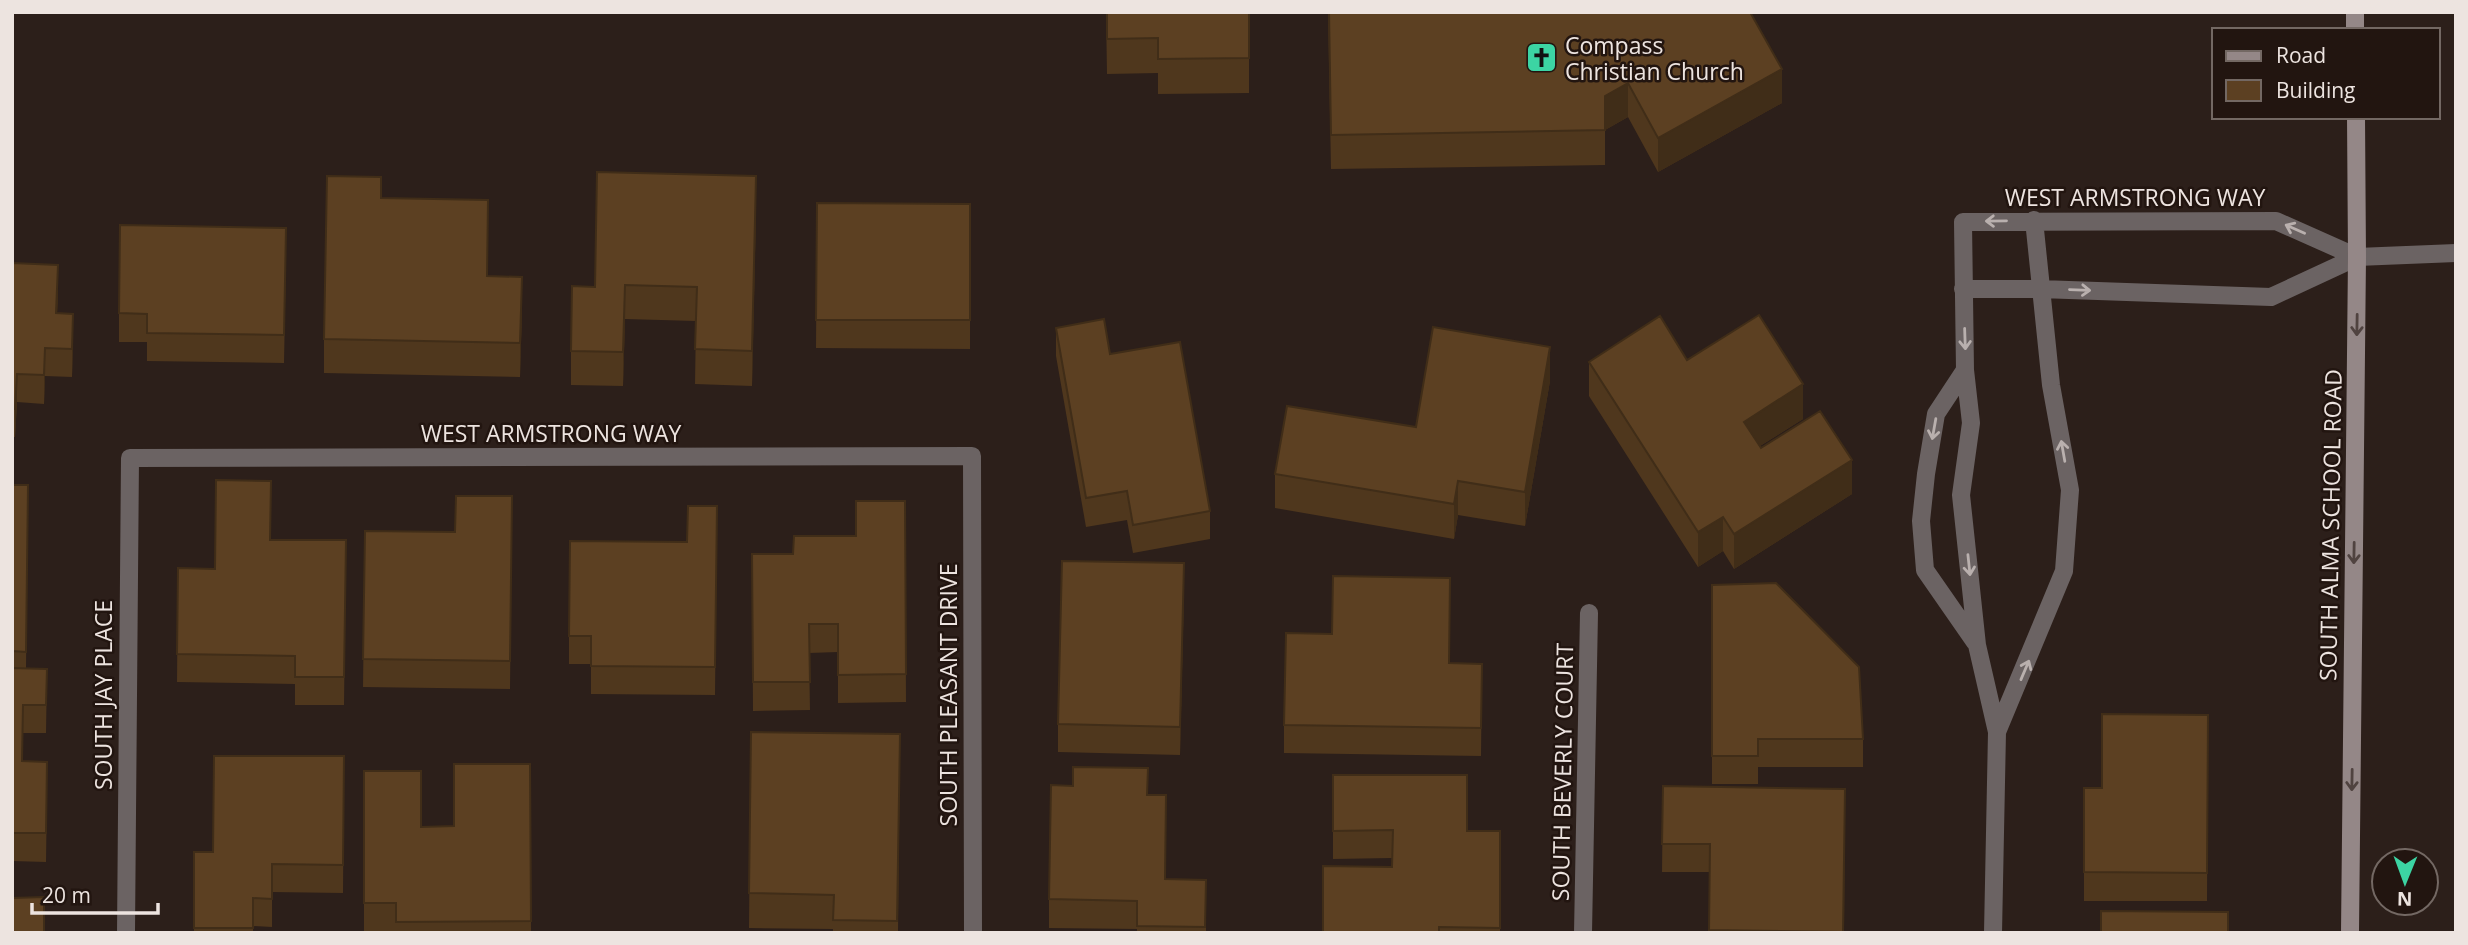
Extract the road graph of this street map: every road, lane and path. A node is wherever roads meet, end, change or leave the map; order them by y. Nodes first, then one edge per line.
1 (2356, 119) edge
2 (2034, 220) junction
3 (2456, 253) edge
4 (2357, 257) junction
5 (1963, 289) junction
6 (2040, 289) junction
7 (1965, 370) junction
8 (972, 456) joint
9 (130, 458) joint
10 (1590, 613) dead end
11 (1977, 645) junction
12 (1997, 732) junction
13 (126, 933) edge
14 (973, 933) edge
15 (1583, 933) edge
16 (1993, 933) edge
17 (2350, 933) edge

1 - 4 main road, SOUTH ALMA SCHOOL ROAD
4 -> 2 street, WEST ARMSTRONG WAY
2 -> 5 street, WEST ARMSTRONG WAY
2 - 6 street
3 - 4 street
6 -> 4 street
4 -> 17 main road, SOUTH ALMA SCHOOL ROAD
5 - 6 street
5 -> 7 street
12 -> 6 street
7 -> 11 street
7 -> 11 street
8 - 9 street, WEST ARMSTRONG WAY
8 - 14 street, SOUTH PLEASANT DRIVE
9 - 13 street, SOUTH JAY PLACE
10 - 15 street, SOUTH BEVERLY COURT
11 - 12 street
12 - 16 street

